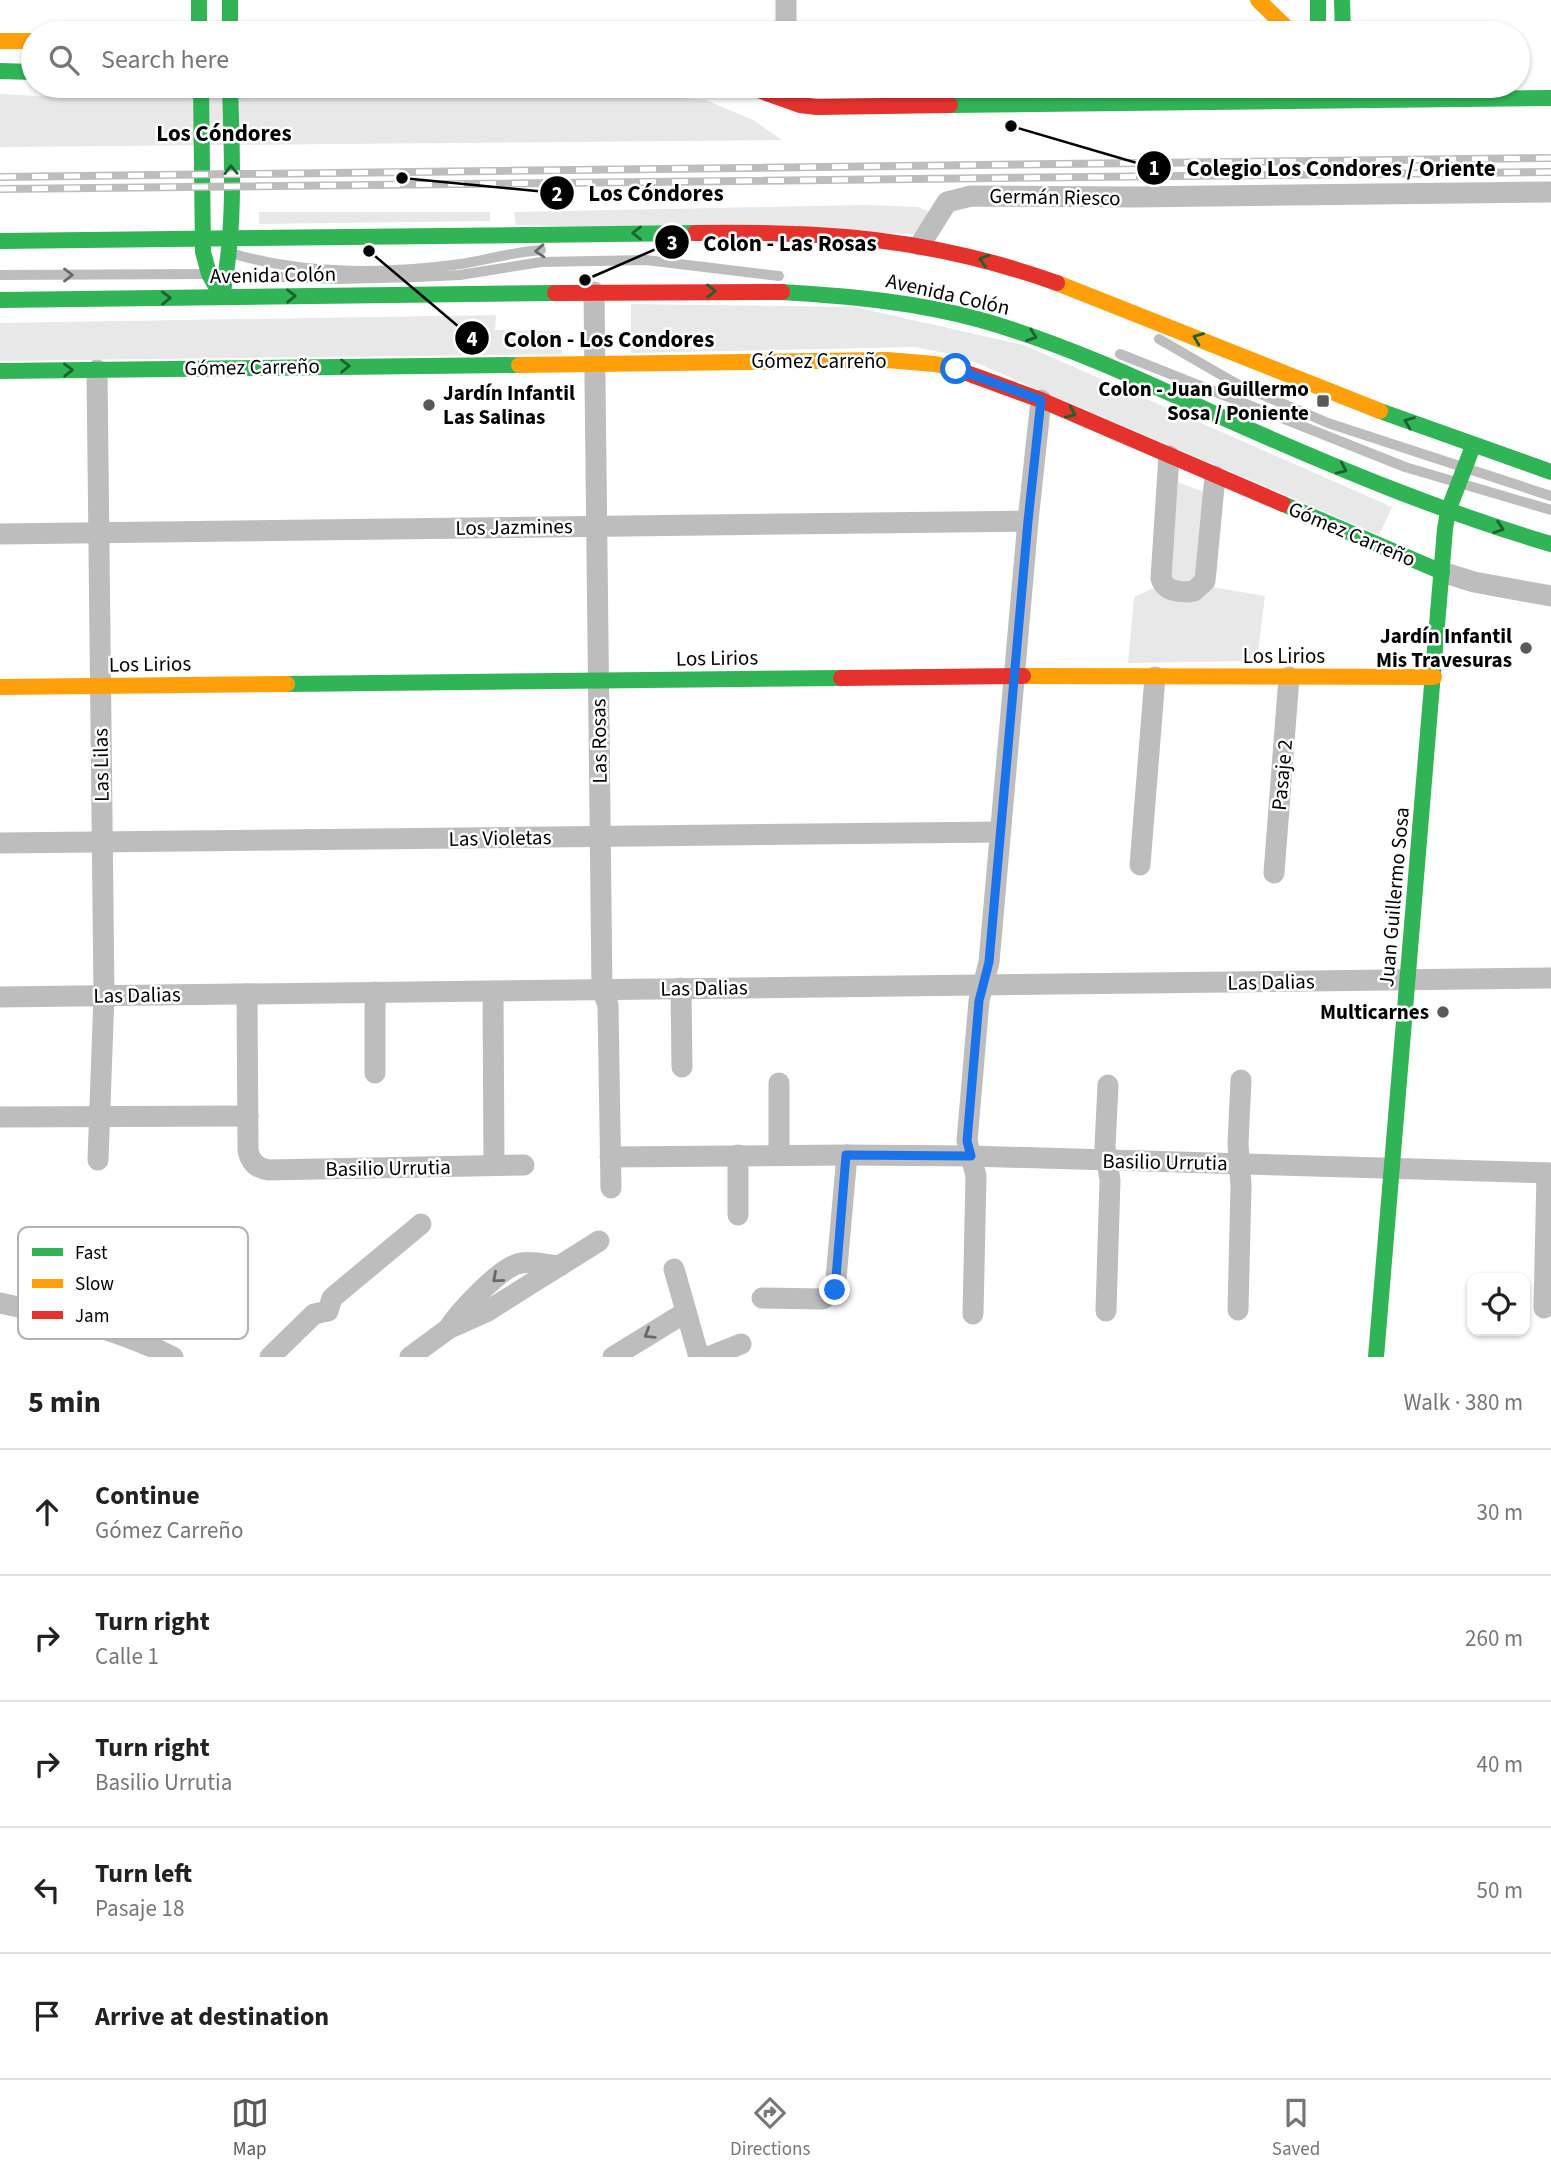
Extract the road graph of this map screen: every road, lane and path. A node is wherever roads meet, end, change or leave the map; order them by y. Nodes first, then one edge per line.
1 (199, 0) edge
2 (230, 0) edge
3 (786, 0) edge
4 (1258, 0) edge
5 (1318, 0) edge
6 (1342, 0) edge
7 (200, 21) edge
8 (230, 21) edge
9 (786, 21) edge
10 (1285, 21) edge
11 (1318, 21) edge
12 (1343, 21) edge
13 (0, 41) edge
14 (21, 41) edge
15 (0, 71) edge
16 (21, 72) edge
17 (1530, 97) edge
18 (201, 98) edge
19 (230, 98) edge
20 (798, 98) edge
21 (1142, 98) edge
22 (1551, 98) edge
23 (1551, 192) edge
24 (202, 238) junction
25 (0, 241) edge
26 (232, 245) junction
27 (920, 245) junction
28 (556, 250) dead end
29 (209, 274) junction
30 (0, 275) edge
31 (228, 275) junction
32 (796, 277) dead end
33 (594, 292) junction
34 (222, 297) junction
35 (0, 300) edge
36 (1150, 335) dead end
37 (1115, 352) dead end
38 (595, 362) junction
39 (97, 370) junction
40 (0, 371) edge
41 (1041, 400) junction
42 (1473, 446) junction
43 (1169, 456) junction
44 (1551, 472) edge
45 (1462, 475) junction
46 (1215, 476) junction
47 (1551, 496) edge
48 (1551, 510) edge
49 (1448, 511) junction
50 (1028, 521) junction
51 (597, 526) junction
52 (99, 532) junction
53 (0, 534) edge
54 (1551, 544) edge
55 (1442, 572) junction
56 (1551, 596) edge
57 (1014, 676) junction
58 (1155, 677) junction
59 (1289, 677) junction
60 (1434, 677) junction
61 (599, 680) junction
62 (100, 686) junction
63 (0, 687) edge
64 (1000, 832) junction
65 (600, 837) junction
66 (102, 842) junction
67 (0, 843) edge
68 (1140, 865) dead end
69 (1274, 873) dead end
70 (1551, 978) edge
71 (1408, 980) junction
72 (982, 985) junction
73 (681, 988) junction
74 (602, 989) junction
75 (493, 991) junction
76 (375, 992) junction
77 (247, 994) junction
78 (104, 995) junction
79 (0, 997) edge
80 (682, 1067) dead end
81 (375, 1073) dead end
82 (1241, 1080) dead end
83 (779, 1083) dead end
84 (1108, 1085) dead end
85 (99, 1116) junction
86 (248, 1116) junction
87 (0, 1117) edge
88 (738, 1155) junction
89 (779, 1155) junction
90 (846, 1155) junction
91 (971, 1156) junction
92 (610, 1157) junction
93 (98, 1160) dead end
94 (1107, 1161) junction
95 (1240, 1164) junction
96 (494, 1165) junction
97 (524, 1165) dead end
98 (1392, 1169) junction
99 (1549, 1173) edge
100 (611, 1188) dead end
101 (737, 1215) dead end
102 (421, 1224) dead end
103 (599, 1241) dead end
104 (674, 1269) dead end
105 (762, 1298) dead end
106 (0, 1303) edge
107 (18, 1307) edge
108 (1544, 1308) dead end
109 (1238, 1310) dead end
110 (1106, 1311) dead end
111 (686, 1312) junction
112 (973, 1314) dead end
113 (114, 1339) edge
114 (741, 1344) dead end
115 (134, 1349) edge
116 (173, 1357) edge
117 (270, 1357) edge
118 (410, 1357) edge
119 (613, 1357) edge
120 (699, 1357) edge
121 (708, 1357) edge
122 (1376, 1357) edge

1 - 7 street
2 - 8 street
3 - 9 street
4 - 10 street
5 - 11 street
6 - 12 street
13 - 14 street
15 - 16 street
17 - 22 street
18 - 24 street
26 -> 19 street
20 - 21 street
23 - 27 street, Germán Riesco
24 - 25 street, Avenida Colón
24 - 26 street, Avenida Colón
24 - 29 street
27 -> 26 street, Avenida Colón
28 -> 26 lane
26 - 31 street
42 -> 27 street, Avenida Colón
30 -> 29 lane
29 - 31 lane
29 - 34 street
31 - 32 lane
31 - 34 street
34 -> 33 street, Avenida Colón
33 - 38 street, Las Rosas
33 -> 49 street, Avenida Colón
35 -> 34 street, Avenida Colón
36 - 45 lane
37 - 45 lane
39 -> 38 street, Gómez Carreño
38 - 41 street, Gómez Carreño
38 - 51 street, Las Rosas
40 -> 39 street, Gómez Carreño
39 - 52 street, Las Lilas
41 -> 43 street, Gómez Carreño
41 - 50 street
42 - 44 street, Avenida Colón
42 - 45 street, Juan Guillermo Sosa
43 - 46 street, Gómez Carreño
43 - 46 street
45 - 47 lane
45 - 48 lane
45 - 49 street, Juan Guillermo Sosa
46 - 55 street, Gómez Carreño
49 -> 54 street, Avenida Colón
49 - 55 street, Juan Guillermo Sosa
50 - 51 street, Los Jazmines
50 - 57 street
51 - 52 street, Los Jazmines
51 - 61 street, Las Rosas
52 - 53 street, Los Jazmines
52 - 62 street, Las Lilas
55 - 56 street, Gómez Carreño
55 - 60 street, Juan Guillermo Sosa
57 - 58 street, Los Lirios
57 - 61 street, Los Lirios
57 - 64 street
58 - 59 street, Los Lirios
58 - 68 street
59 - 60 street, Los Lirios
59 - 69 street, Pasaje 2
60 - 71 street, Juan Guillermo Sosa
61 - 62 street, Los Lirios
61 - 65 street, Las Rosas
62 - 63 street, Los Lirios
62 - 66 street, Las Lilas
64 - 65 street, Las Violetas
64 - 72 street
65 - 66 street, Las Violetas
65 - 74 street, Las Rosas
66 - 67 street, Las Violetas
66 - 78 street, Las Lilas
70 - 71 street, Las Dalias
71 - 72 street, Las Dalias
71 - 98 street, Juan Guillermo Sosa
72 - 73 street, Las Dalias
72 - 91 street
73 - 74 street, Las Dalias
73 - 80 street
74 - 75 street, Las Dalias
74 - 92 street, Las Rosas
75 - 76 street, Las Dalias
75 - 96 street
76 - 77 street, Las Dalias
76 - 81 street
77 - 78 street, Las Dalias
77 - 86 street
78 - 79 street, Las Dalias
78 - 85 street, Las Lilas
82 - 95 street
83 - 89 street
84 - 94 street
85 - 86 street
85 - 87 street
85 - 93 street, Las Lilas
86 - 96 street, Basilio Urrutia
88 - 89 street, Basilio Urrutia
88 - 92 street, Basilio Urrutia
88 - 101 street
89 - 90 street, Basilio Urrutia
90 - 91 street, Basilio Urrutia
90 - 105 street
91 - 94 street, Basilio Urrutia
91 - 112 street
92 - 100 street, Las Rosas
94 - 95 street, Basilio Urrutia
94 - 110 street
95 - 98 street, Basilio Urrutia
95 - 109 street
96 - 97 street, Basilio Urrutia
98 - 99 street, Basilio Urrutia
98 - 122 street, Juan Guillermo Sosa
99 - 108 street
102 - 117 street
103 - 118 street
104 - 111 street
106 - 107 street
111 -> 119 street
111 - 120 street
113 - 115 street
114 - 121 street
115 - 116 street

